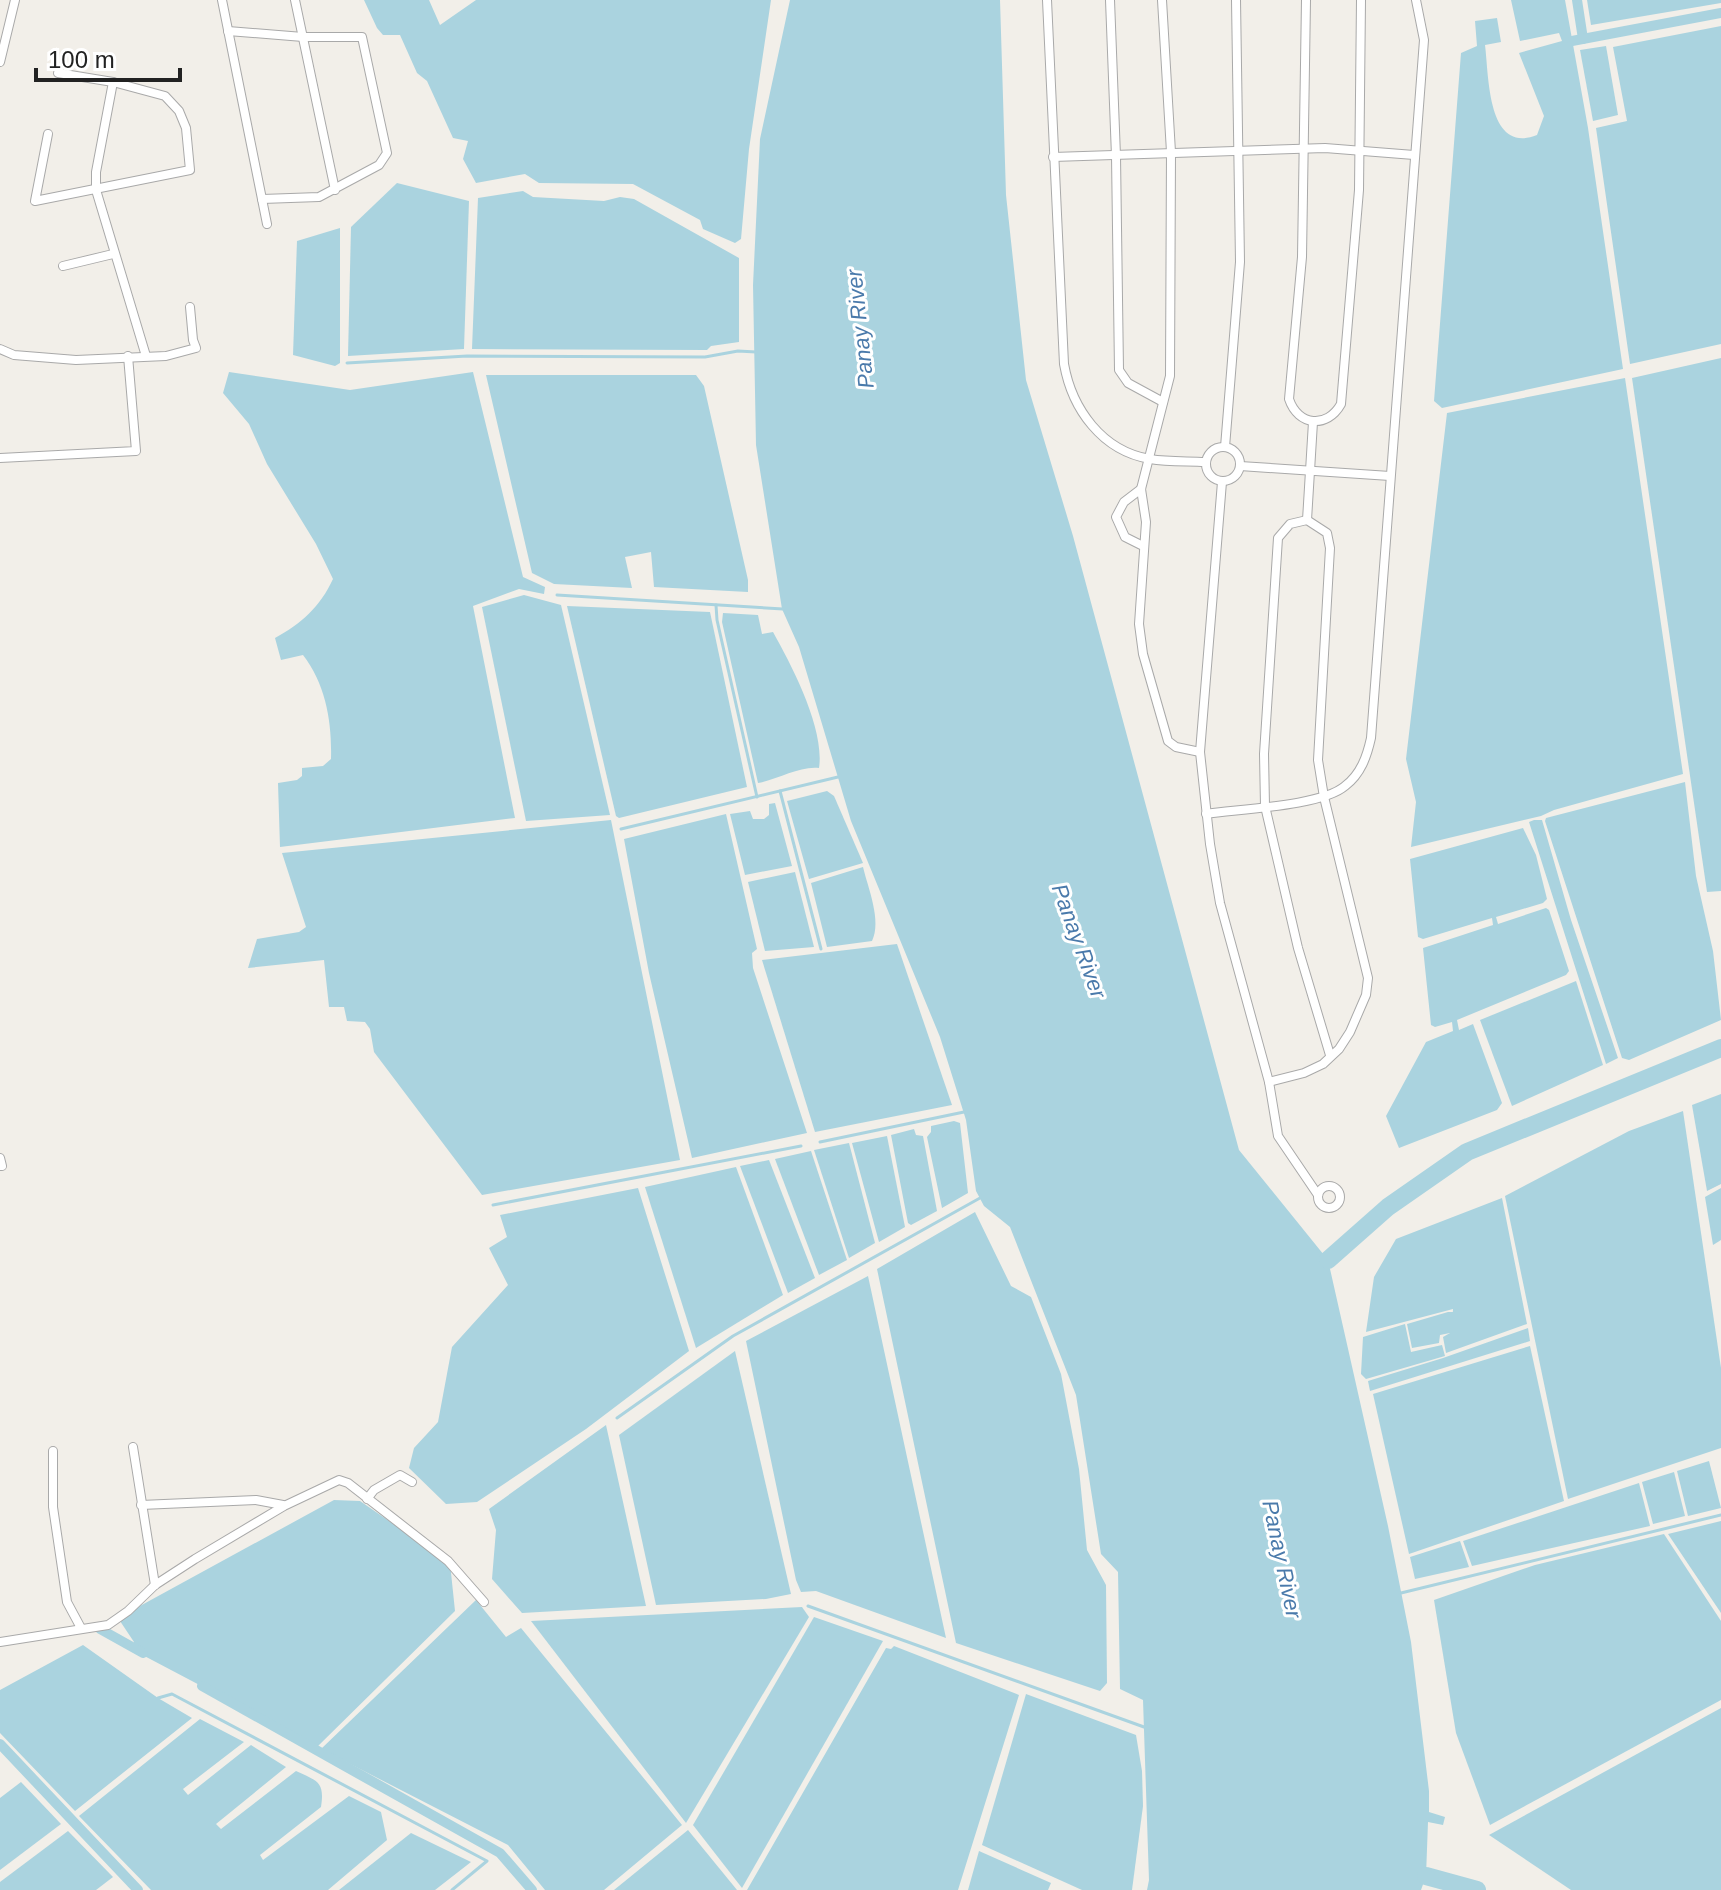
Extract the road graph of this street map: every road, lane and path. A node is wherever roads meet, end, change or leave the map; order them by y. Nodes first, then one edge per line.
1 (15, 0) edge
2 (222, 0) edge
3 (295, 0) edge
4 (1047, 0) edge
5 (1110, 0) edge
6 (1162, 0) edge
7 (1236, 0) edge
8 (1306, 0) edge
9 (1361, 0) edge
10 (1416, 0) edge
11 (5, 23) edge
12 (228, 31) junction
13 (303, 37) junction
14 (0, 62) edge
15 (58, 73) dead end
16 (113, 82) junction
17 (48, 134) dead end
18 (1238, 149) junction
19 (1303, 149) junction
20 (1358, 151) junction
21 (1171, 152) junction
22 (1414, 155) junction
23 (1116, 156) junction
24 (1053, 157) junction
25 (96, 190) junction
26 (335, 190) junction
27 (262, 199) junction
28 (267, 224) dead end
29 (113, 254) junction
30 (63, 266) dead end
31 (190, 307) dead end
32 (0, 349) edge
33 (128, 356) junction
34 (146, 356) junction
35 (1163, 402) junction
36 (1313, 422) junction
37 (1225, 447) junction
38 (0, 458) edge
39 (1148, 459) junction
40 (1205, 462) junction
41 (1240, 466) junction
42 (1311, 472) junction
43 (1390, 476) junction
44 (1222, 482) junction
45 (1141, 489) junction
46 (1307, 520) junction
47 (1143, 546) junction
48 (1200, 752) junction
49 (1324, 797) junction
50 (1265, 806) junction
51 (1206, 814) junction
52 (1330, 1055) junction
53 (1269, 1082) junction
54 (0, 1158) edge
55 (0, 1166) edge
56 (1318, 1195) dead end
57 (133, 1447) dead end
58 (53, 1451) dead end
59 (412, 1482) dead end
60 (367, 1499) junction
61 (141, 1505) junction
62 (284, 1506) junction
63 (155, 1585) junction
64 (484, 1602) dead end
65 (81, 1628) junction
66 (0, 1642) edge

1 - 11 street
2 - 12 street
3 - 13 street
4 - 24 street
5 - 23 street
6 - 21 street
7 - 18 street
8 - 19 street
9 - 20 street
10 - 22 street
11 - 14 street
12 - 13 street
12 - 27 street
13 - 26 street
13 - 26 street
15 - 16 street
16 - 25 street
16 - 25 street
17 - 25 street
18 - 19 street
18 - 21 street
18 - 37 street
19 - 20 street
19 - 36 street
20 - 22 street
20 - 36 street
21 - 23 street
21 - 35 street
22 - 43 street
23 - 24 street
23 - 35 street
24 - 39 street
25 - 29 street
26 - 27 street
27 - 28 street
29 - 30 street
29 - 34 street
31 - 34 street
32 - 33 street
33 - 34 street
33 - 38 street
35 - 39 street
36 - 42 street
37 - 40 street
37 - 41 street
39 - 40 street
39 - 45 street
40 - 44 street
41 - 42 street
41 - 44 street
42 - 43 street
42 - 46 street
43 - 49 street
44 - 48 street
45 - 47 street
45 - 47 street
46 - 49 street
46 - 50 street
47 - 48 street
48 - 51 street
49 - 50 street
49 - 52 street
50 - 51 street
50 - 52 street
51 - 53 street
52 - 53 street
53 - 56 street
54 - 55 street
57 - 61 street
58 - 65 street
59 - 60 street
60 - 62 street
60 - 64 street
61 - 62 street
61 - 63 street
62 - 63 street
63 - 65 street
65 - 66 street

